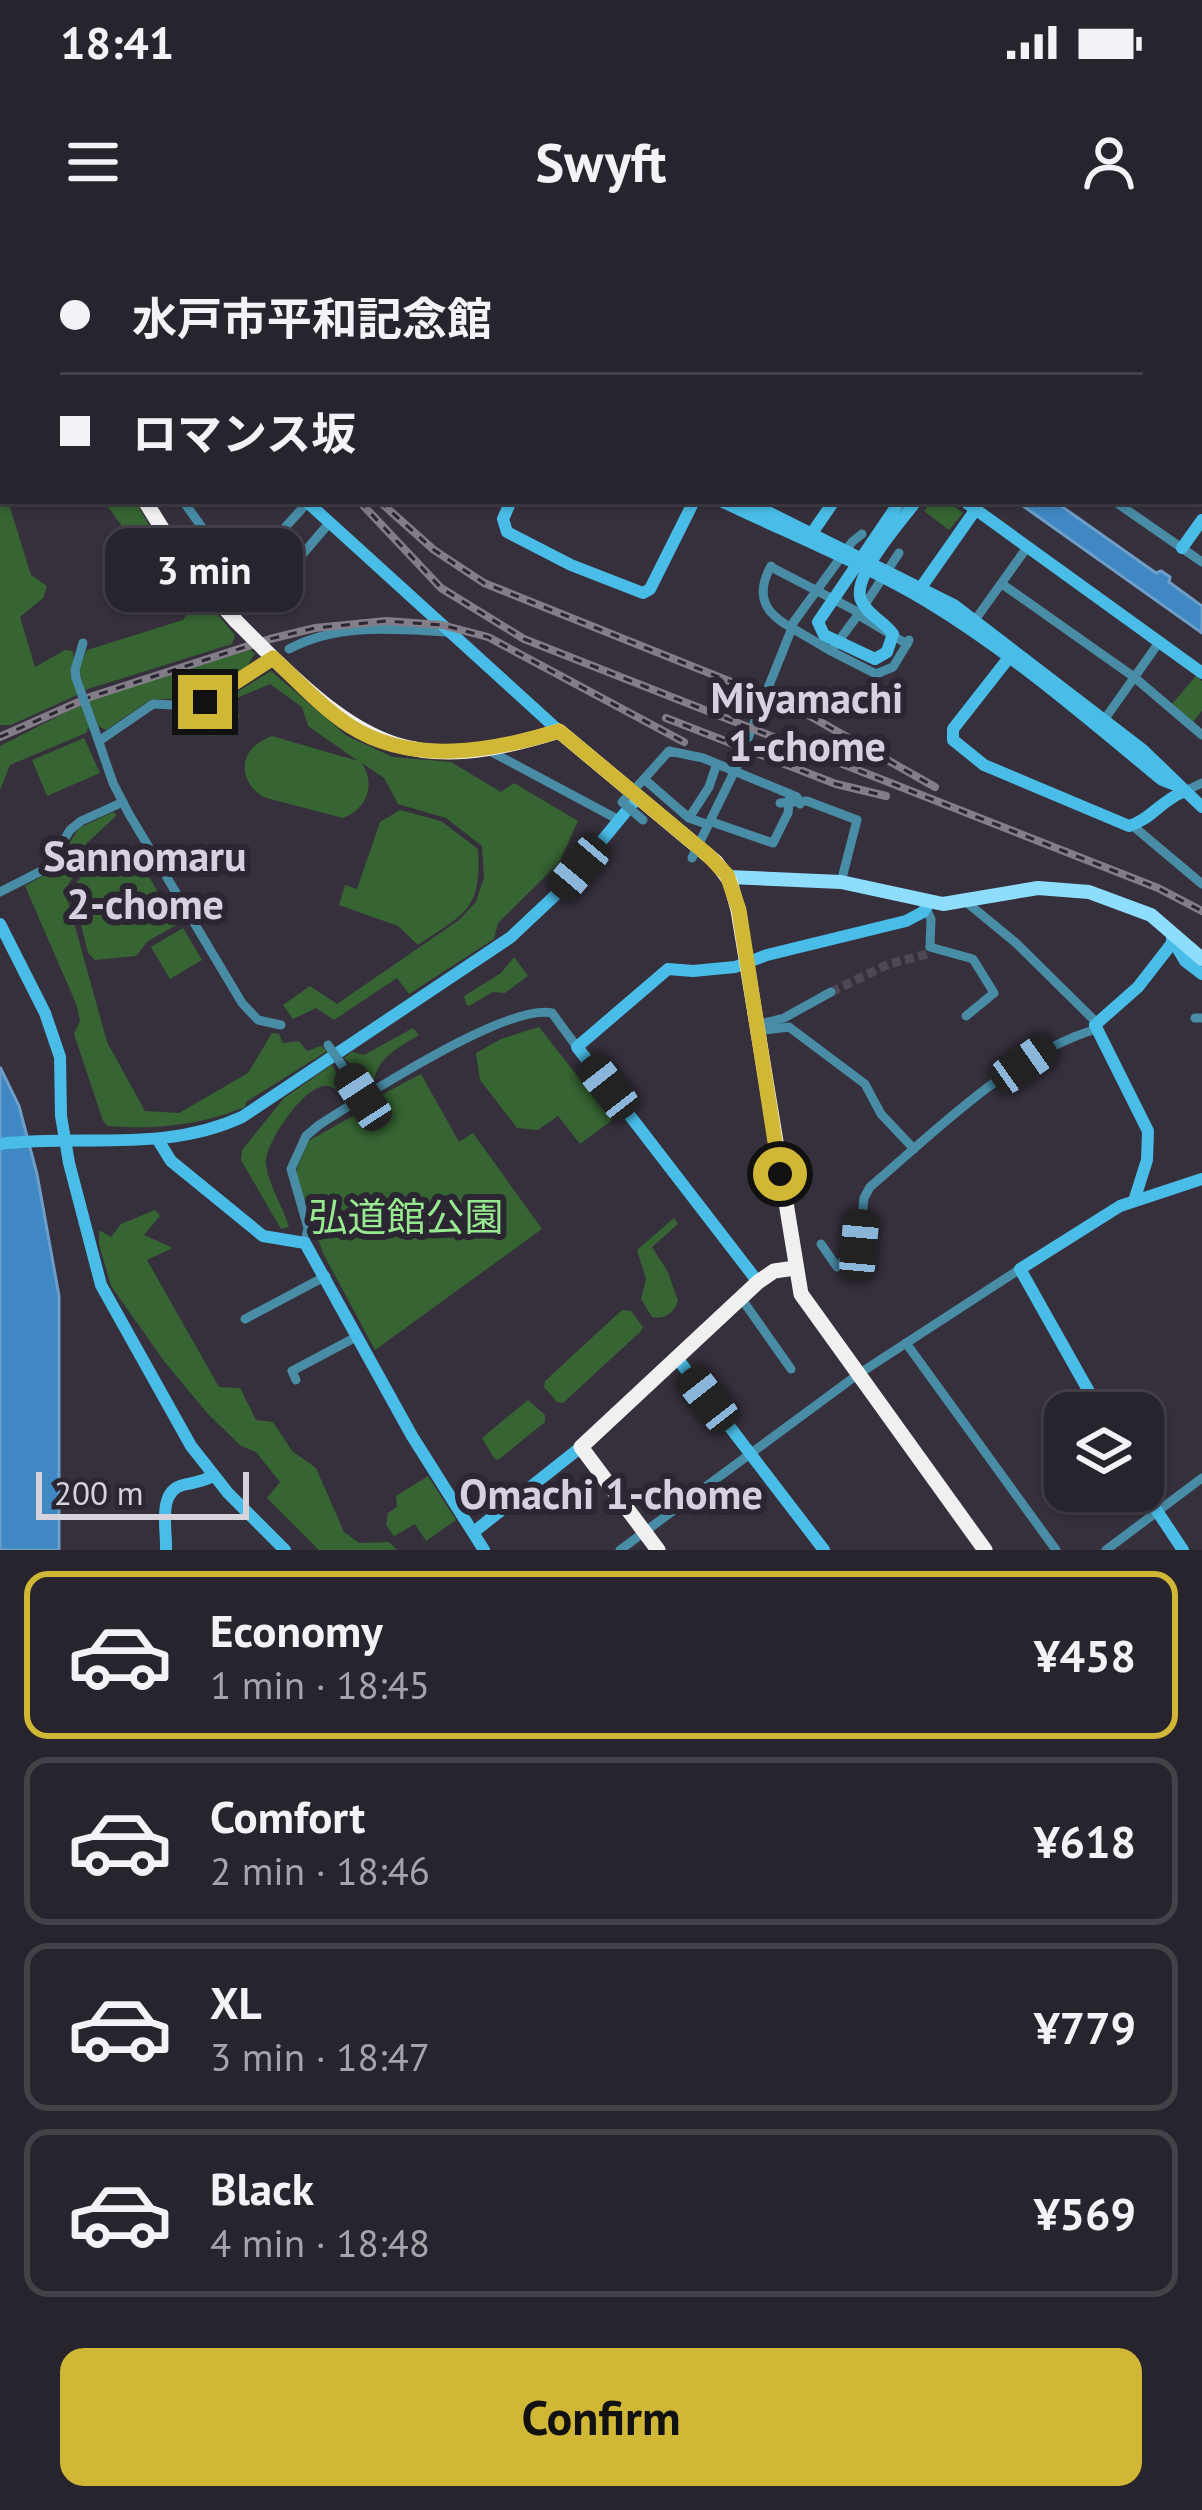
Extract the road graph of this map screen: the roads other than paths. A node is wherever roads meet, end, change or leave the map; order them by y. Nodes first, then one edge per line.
1 (147, 504) edge
2 (184, 504) edge
3 (305, 504) edge
4 (309, 504) edge
5 (510, 504) edge
6 (692, 504) edge
7 (728, 504) edge
8 (756, 504) edge
9 (832, 504) edge
10 (898, 504) edge
11 (913, 504) edge
12 (1118, 504) edge
13 (970, 505) edge
14 (1202, 520) edge
15 (331, 523) junction
16 (812, 533) junction
17 (1028, 546) junction
18 (1182, 548) junction
19 (1202, 562) edge
20 (863, 563) junction
21 (248, 568) junction
22 (1002, 584) junction
23 (922, 586) junction
24 (816, 591) junction
25 (858, 613) junction
26 (976, 620) junction
27 (791, 628) junction
28 (447, 632) junction
29 (1160, 640) junction
30 (83, 643) dead end
31 (830, 651) junction
32 (275, 652) junction
33 (1013, 653) junction
34 (1202, 673) edge
35 (1134, 677) junction
36 (1104, 720) junction
37 (559, 731) junction
38 (1202, 735) edge
39 (99, 741) junction
40 (483, 747) junction
41 (722, 766) junction
42 (735, 770) junction
43 (1202, 783) edge
44 (638, 785) junction
45 (1180, 789) junction
46 (790, 794) junction
47 (123, 802) junction
48 (780, 803) dead end
49 (800, 804) dead end
50 (1202, 807) edge
51 (689, 818) junction
52 (619, 820) junction
53 (643, 820) dead end
54 (706, 824) junction
55 (1133, 826) junction
56 (691, 861) dead end
57 (728, 878) junction
58 (841, 882) junction
59 (1202, 884) edge
60 (0, 892) edge
61 (965, 901) junction
62 (928, 906) junction
63 (0, 924) edge
64 (1172, 937) junction
65 (1202, 959) edge
66 (747, 963) junction
67 (1202, 974) edge
68 (831, 992) tunnel mouth
69 (966, 1016) dead end
70 (281, 1025) dead end
71 (1096, 1025) junction
72 (757, 1028) junction
73 (327, 1045) dead end
74 (577, 1047) junction
75 (363, 1097) junction
76 (64, 1138) junction
77 (158, 1140) junction
78 (0, 1144) edge
79 (914, 1149) junction
80 (1201, 1184) edge
81 (1134, 1201) junction
82 (305, 1243) junction
83 (821, 1244) dead end
84 (795, 1268) junction
85 (1020, 1269) junction
86 (326, 1276) junction
87 (758, 1282) junction
88 (741, 1298) junction
89 (245, 1318) dead end
90 (358, 1336) junction
91 (906, 1343) junction
92 (677, 1358) junction
93 (791, 1369) dead end
94 (857, 1375) junction
95 (296, 1380) dead end
96 (1089, 1392) edge
97 (580, 1447) junction
98 (751, 1455) junction
99 (213, 1476) junction
100 (1202, 1478) edge
101 (1155, 1513) junction
102 (475, 1532) junction
103 (645, 1532) junction
104 (166, 1550) edge
105 (285, 1550) edge
106 (484, 1550) edge
107 (620, 1550) edge
108 (658, 1550) edge
109 (824, 1550) edge
110 (986, 1550) edge
111 (1056, 1550) edge
112 (1106, 1550) edge
113 (1183, 1550) edge

1 - 32 highway, bridge
2 - 21 street
3 - 21 street
4 - 15 street
5 - 6 street
7 - 20 street
8 - 16 street
9 - 16 street
10 - 20 street
11 - 20 street
12 - 18 street
13 - 17 street
13 - 23 street
14 - 18 street
15 - 21 street
15 - 28 street
16 - 20 street
17 - 22 street
17 - 29 street
18 - 19 street
20 - 20 street
20 - 23 street
20 - 33 street
22 - 26 street
22 - 35 street
23 - 26 street
24 - 25 street
24 - 25 street
24 - 27 street
24 - 27 street
25 - 31 street
25 - 31 street
26 - 33 street
27 - 31 street
27 - 42 street
28 - 32 street
28 - 37 street
29 - 34 street
29 - 35 street
30 - 39 street, bridge
32 - 39 street
32 - 40 highway
33 - 36 street
33 - 45 street
33 - 55 street
35 - 36 street
35 - 38 street
36 - 45 street
37 - 40 highway
37 - 44 highway
39 - 47 street
40 - 52 street
41 - 42 street, bridge
41 - 44 street
41 - 51 street
42 - 46 street
42 - 54 street, bridge
43 - 45 street
44 - 51 street
44 - 52 street
44 - 53 street, bridge
44 - 57 highway
45 - 50 street
45 - 55 street
46 - 49 street
46 - 54 street, bridge
47 - 60 street
47 - 70 street
48 - 58 street
51 - 54 street
52 - 77 street
54 - 56 street, bridge
55 - 59 street
57 - 58 main road
57 - 66 highway
58 - 62 main road
61 - 62 main road
61 - 64 main road
61 - 71 street
62 - 66 street
62 - 69 street
63 - 76 street
64 - 65 main road
64 - 67 street
64 - 71 street
66 - 72 highway
66 - 74 street
68 - 72 street
71 - 79 street
71 - 81 street
72 - 79 street
72 - 84 highway
73 - 75 street, bridge
74 - 75 street
74 - 87 street
75 - 82 street
76 - 77 street
76 - 78 street
76 - 99 street
77 - 82 street
79 - 83 street
80 - 81 street
81 - 85 street
82 - 86 street
84 - 87 highway
84 - 94 highway
85 - 91 street
85 - 96 street
86 - 89 street
86 - 90 street
87 - 88 highway
88 - 92 highway
88 - 93 street
90 - 95 street
90 - 102 street
91 - 94 street
91 - 111 street
92 - 97 highway
92 - 98 street
94 - 98 street
94 - 110 highway
97 - 102 street
97 - 103 highway
98 - 103 street
98 - 109 street
99 - 104 street
99 - 105 street
100 - 101 street
101 - 112 street
101 - 113 street
102 - 106 street
103 - 107 street
103 - 108 highway

